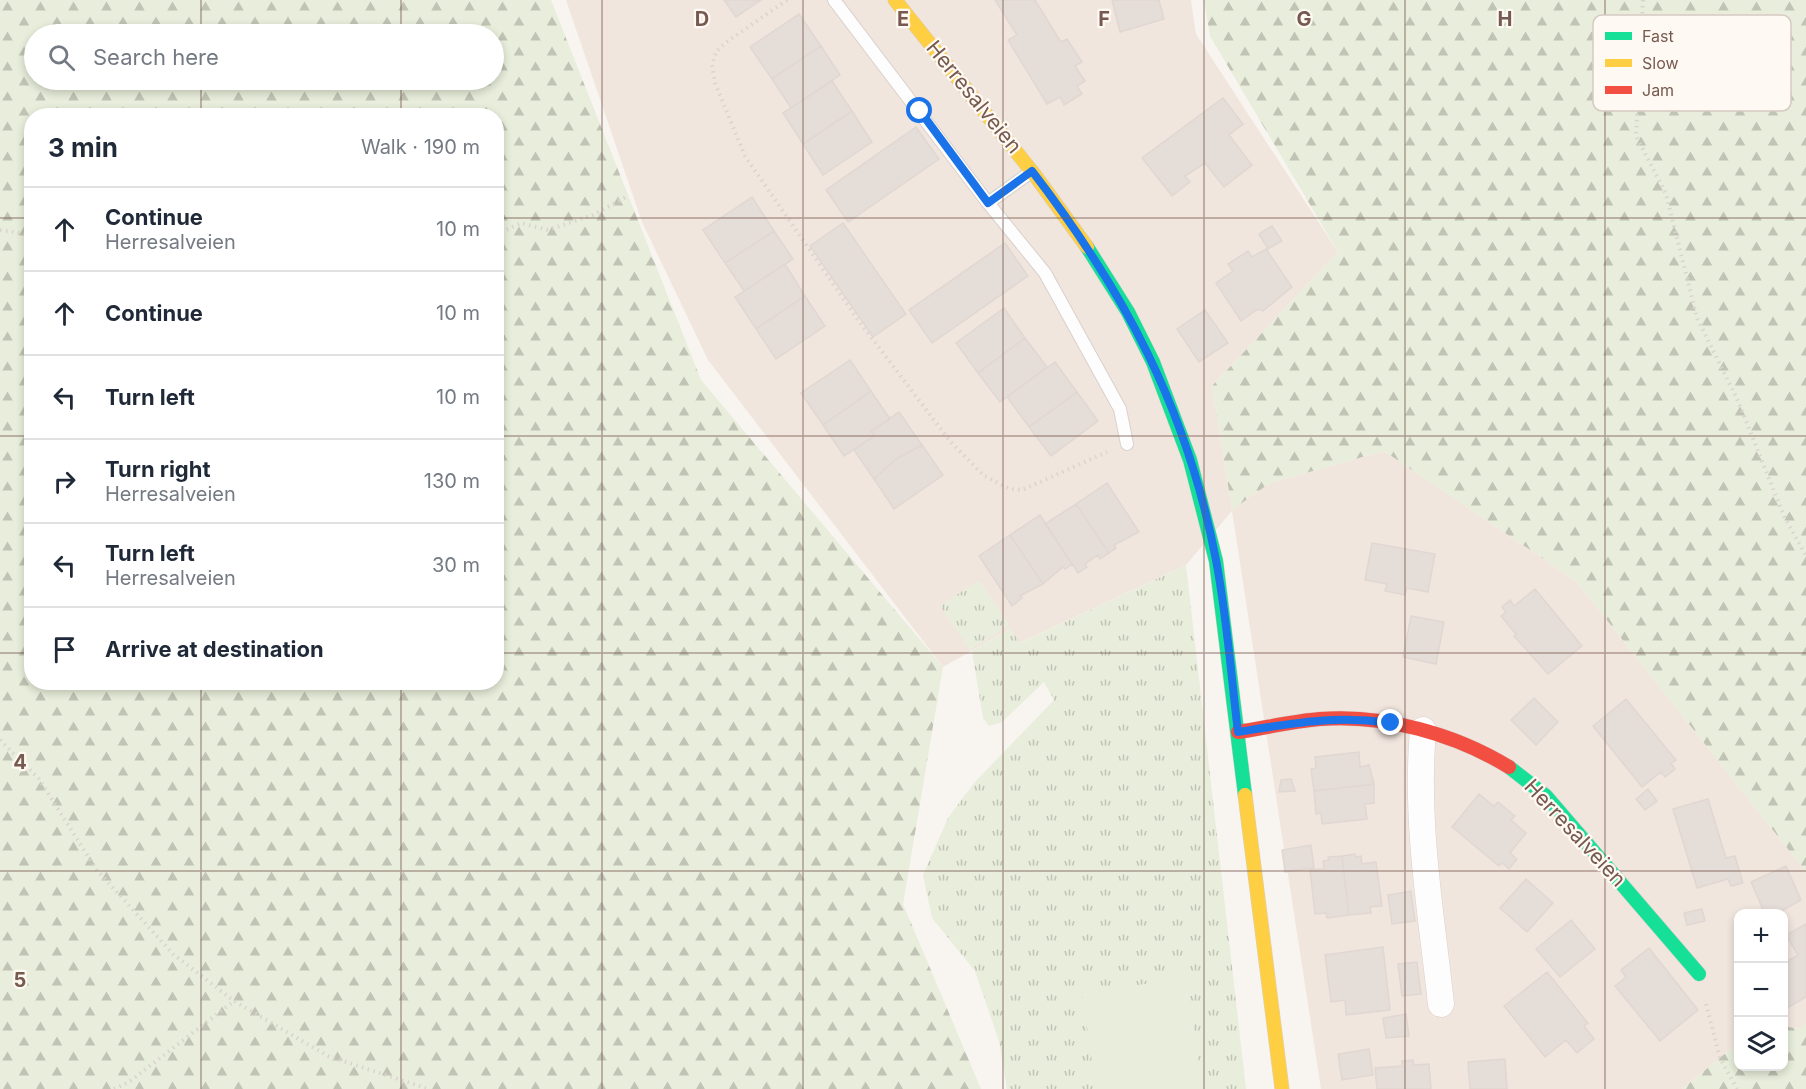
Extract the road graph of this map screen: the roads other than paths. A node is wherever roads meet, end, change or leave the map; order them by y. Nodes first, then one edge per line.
1 (834, 0) edge
2 (895, 0) edge
3 (1032, 171) junction
4 (988, 203) junction
5 (1127, 444) road end
6 (1423, 730) junction
7 (1238, 732) junction
8 (1699, 974) road end
9 (1442, 1004) dead end
10 (1282, 1089) edge

1 - 4 lane
2 - 3 street, Herresalveien
3 - 4 lane
3 - 7 street, Herresalveien
4 - 5 lane
6 - 7 street, Herresalveien
6 - 8 street, Herresalveien
6 - 9 street
7 - 10 street, Herresalveien

